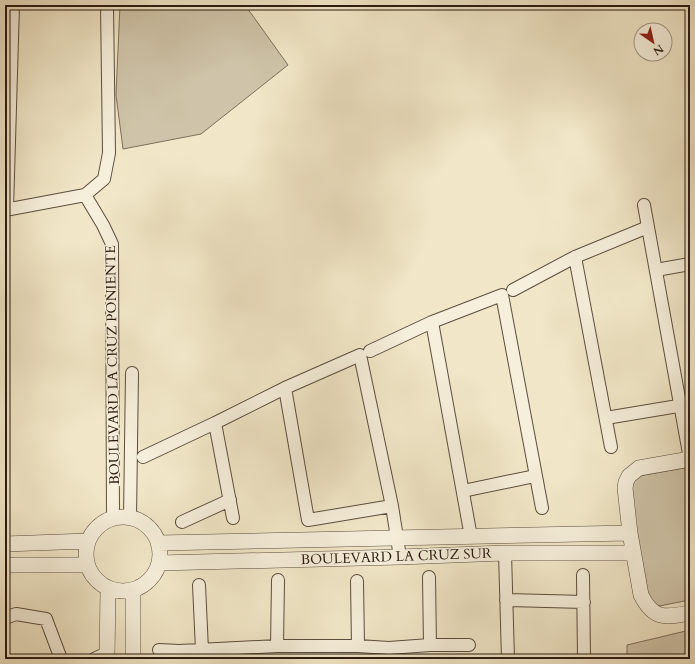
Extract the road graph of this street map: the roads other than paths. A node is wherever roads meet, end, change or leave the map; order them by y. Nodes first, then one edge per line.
1 (107, 5) edge
2 (10, 11) edge
3 (85, 195) junction
4 (644, 205) dead end
5 (6, 210) edge
6 (648, 227) junction
7 (575, 257) junction
8 (690, 264) edge
9 (656, 270) junction
10 (513, 290) dead end
11 (432, 322) junction
12 (365, 353) junction
13 (132, 373) dead end
14 (285, 388) junction
15 (685, 404) edge
16 (606, 418) junction
17 (215, 423) junction
18 (611, 447) dead end
19 (144, 456) dead end
20 (690, 459) edge
21 (535, 476) junction
22 (463, 491) junction
23 (230, 500) junction
24 (392, 506) junction
25 (542, 508) dead end
26 (113, 518) junction
27 (130, 518) junction
28 (233, 518) dead end
29 (182, 522) dead end
30 (630, 533) junction
31 (471, 537) junction
32 (397, 538) junction
33 (88, 541) junction
34 (158, 543) junction
35 (5, 544) edge
36 (505, 553) junction
37 (633, 553) junction
38 (400, 557) junction
39 (159, 563) junction
40 (5, 565) edge
41 (87, 565) junction
42 (583, 575) dead end
43 (429, 577) dead end
44 (278, 580) dead end
45 (357, 581) dead end
46 (199, 585) dead end
47 (108, 589) junction
48 (133, 590) junction
49 (506, 600) junction
50 (584, 602) junction
51 (690, 613) edge
52 (5, 618) edge
53 (430, 645) junction
54 (469, 645) dead end
55 (276, 646) junction
56 (358, 646) junction
57 (159, 650) dead end
58 (202, 650) junction
59 (389, 653) edge
60 (179, 655) edge
61 (103, 657) edge
62 (61, 659) edge
63 (133, 659) edge
64 (508, 659) edge
65 (584, 659) edge

1 - 3 street
2 - 5 street
3 - 5 street
3 - 26 street, BOULEVARD LA CRUZ PONIENTE
4 - 6 street
6 - 7 street
6 - 9 street
7 - 10 street
7 - 16 street
8 - 9 street
9 - 15 street
11 - 12 street
11 - 21 street
11 - 22 street
12 - 14 street
12 - 24 street
13 - 27 street, BOULEVARD LA CRUZ PONIENTE
14 - 17 street
14 - 24 street
15 - 16 street
15 - 20 street
16 - 18 street
17 - 19 street
17 - 23 street
20 - 30 street
21 - 22 street
21 - 25 street
22 - 31 street
23 - 28 street
23 - 29 street
24 - 32 street
26 - 27 street
26 - 33 street
27 - 34 street
30 - 31 street, BOULEVARD LA CRUZ SUR
30 - 37 street
31 - 32 street, BOULEVARD LA CRUZ SUR
32 - 34 street, BOULEVARD LA CRUZ SUR
32 - 38 street
33 - 35 street
33 - 41 street
34 - 39 street
36 - 37 street, BOULEVARD LA CRUZ SUR
36 - 38 street, BOULEVARD LA CRUZ SUR
36 - 49 street
37 - 51 street
38 - 39 street, BOULEVARD LA CRUZ SUR
39 - 48 street
40 - 41 street
41 - 47 street
42 - 50 street
43 - 53 street
44 - 55 street
45 - 56 street
46 - 58 street
47 - 48 street
47 - 61 street
48 - 63 street
49 - 50 street
49 - 64 street
50 - 65 street
52 - 62 street
53 - 54 street
53 - 59 street
55 - 56 street
55 - 58 street
56 - 59 street
57 - 60 street
58 - 60 street

